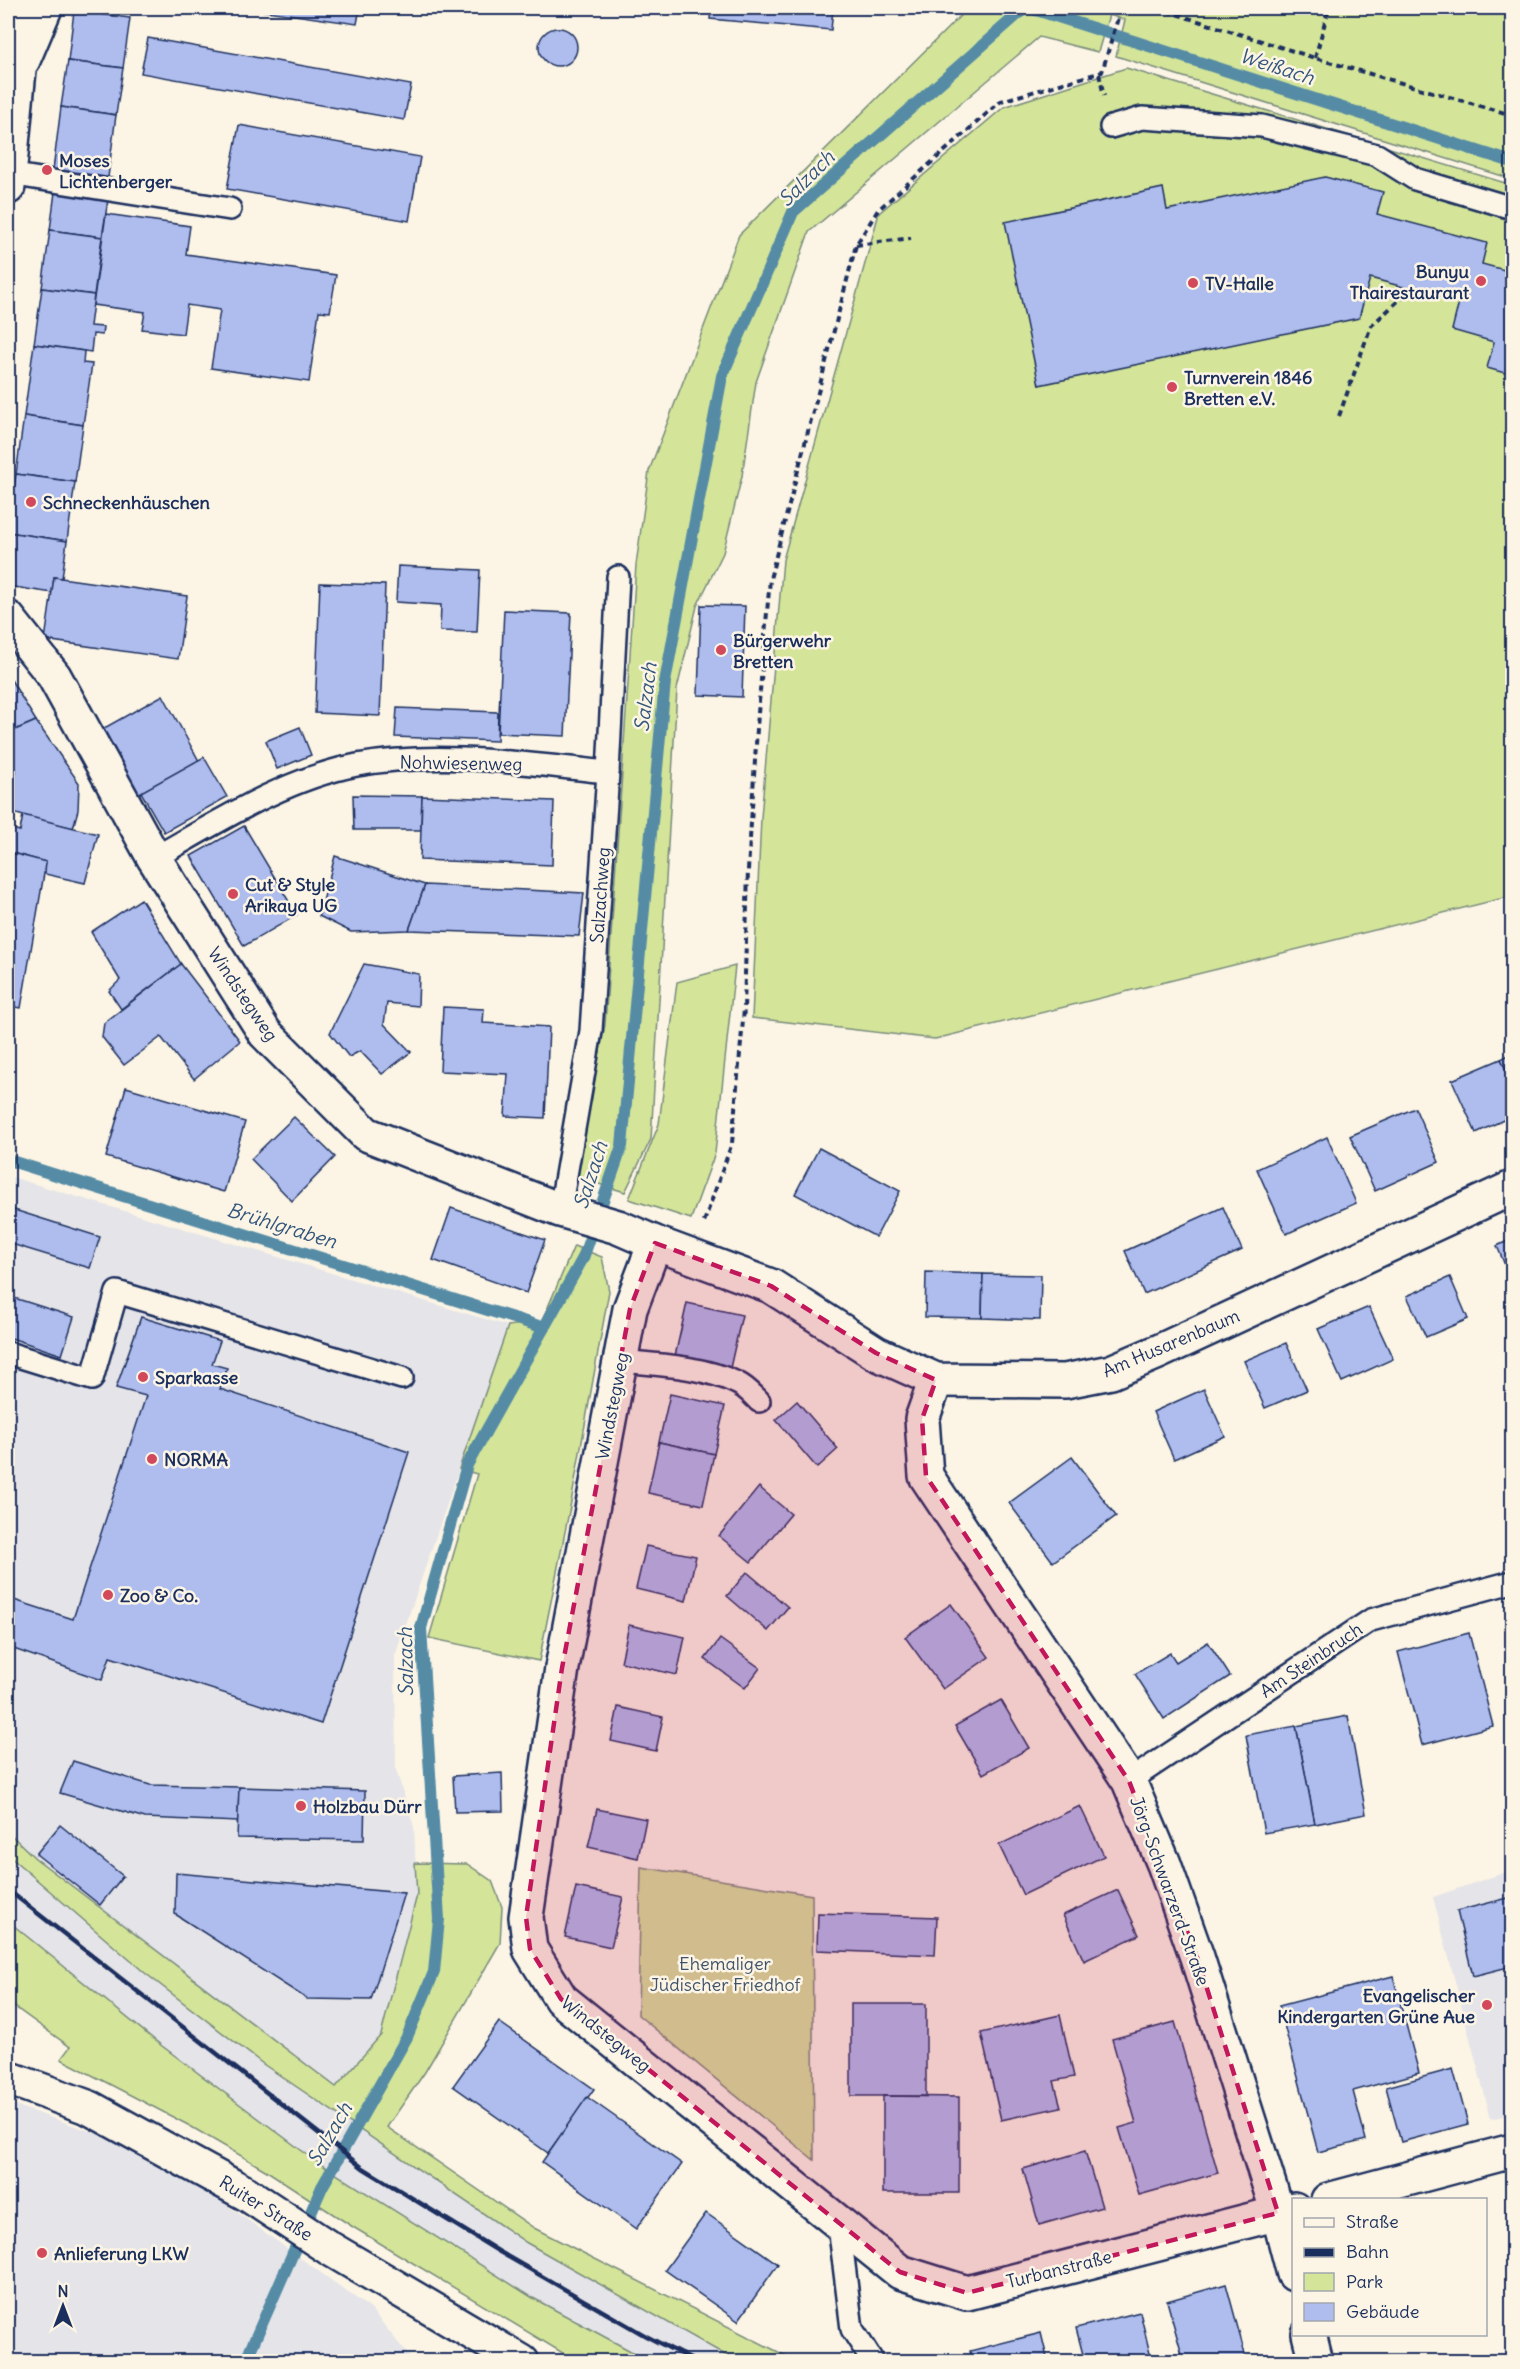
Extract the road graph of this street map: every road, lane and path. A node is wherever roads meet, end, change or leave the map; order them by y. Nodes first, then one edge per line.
1 (17, 8) edge
2 (45, 8) edge
3 (1157, 8) edge
4 (1329, 8) edge
5 (1120, 9) edge
6 (1315, 58) junction
7 (19, 70) junction
8 (11, 104) edge
9 (1512, 115) edge
10 (1111, 127) dead end
11 (8, 180) edge
12 (1512, 208) edge
13 (231, 209) dead end
14 (911, 238) dead end
15 (856, 245) junction
16 (1512, 250) edge
17 (1507, 271) dead end
18 (1411, 289) dead end
19 (1339, 416) dead end
20 (618, 577) dead end
21 (8, 618) edge
22 (608, 772) junction
23 (154, 858) junction
24 (1512, 1188) edge
25 (565, 1212) junction
26 (655, 1243) junction
27 (692, 1257) junction
28 (8, 1353) edge
29 (621, 1360) junction
30 (402, 1378) dead end
31 (936, 1380) junction
32 (759, 1401) dead end
33 (1512, 1582) edge
34 (1129, 1781) junction
35 (8, 2078) edge
36 (1512, 2151) edge
37 (1332, 2198) edge
38 (1286, 2211) edge
39 (839, 2225) junction
40 (1292, 2265) edge
41 (1310, 2336) edge
42 (511, 2359) edge
43 (873, 2361) edge
44 (1316, 2361) edge

1 - 7 street
2 - 7 street
3 - 6 path
4 - 6 path
5 - 15 path
6 - 9 path
7 - 8 street
8 - 11 street
10 - 12 lane
11 - 13 lane
14 - 15 path
15 - 27 path
16 - 17 path
18 - 19 path
20 - 22 lane, Salzachweg
21 - 23 street, Windstegweg
22 - 23 lane, Nohwiesenweg
22 - 25 lane, Salzachweg
23 - 25 street, Windstegweg
24 - 31 street, Am Husarenbaum
25 - 26 street, Windstegweg
26 - 27 street, Am Husarenbaum
26 - 29 street, Windstegweg
27 - 31 street, Am Husarenbaum
28 - 30 lane
29 - 32 lane
29 - 39 street, Windstegweg
31 - 34 street, Jörg-Schwarzerd-Straße
33 - 34 lane, Am Steinbruch
34 - 38 street, Jörg-Schwarzerd-Straße
35 - 42 street, Ruiter Straße
36 - 37 street
38 - 39 street, Turbanstraße
38 - 40 street, Jörg-Schwarzerd-Straße
39 - 43 lane
41 - 44 street

